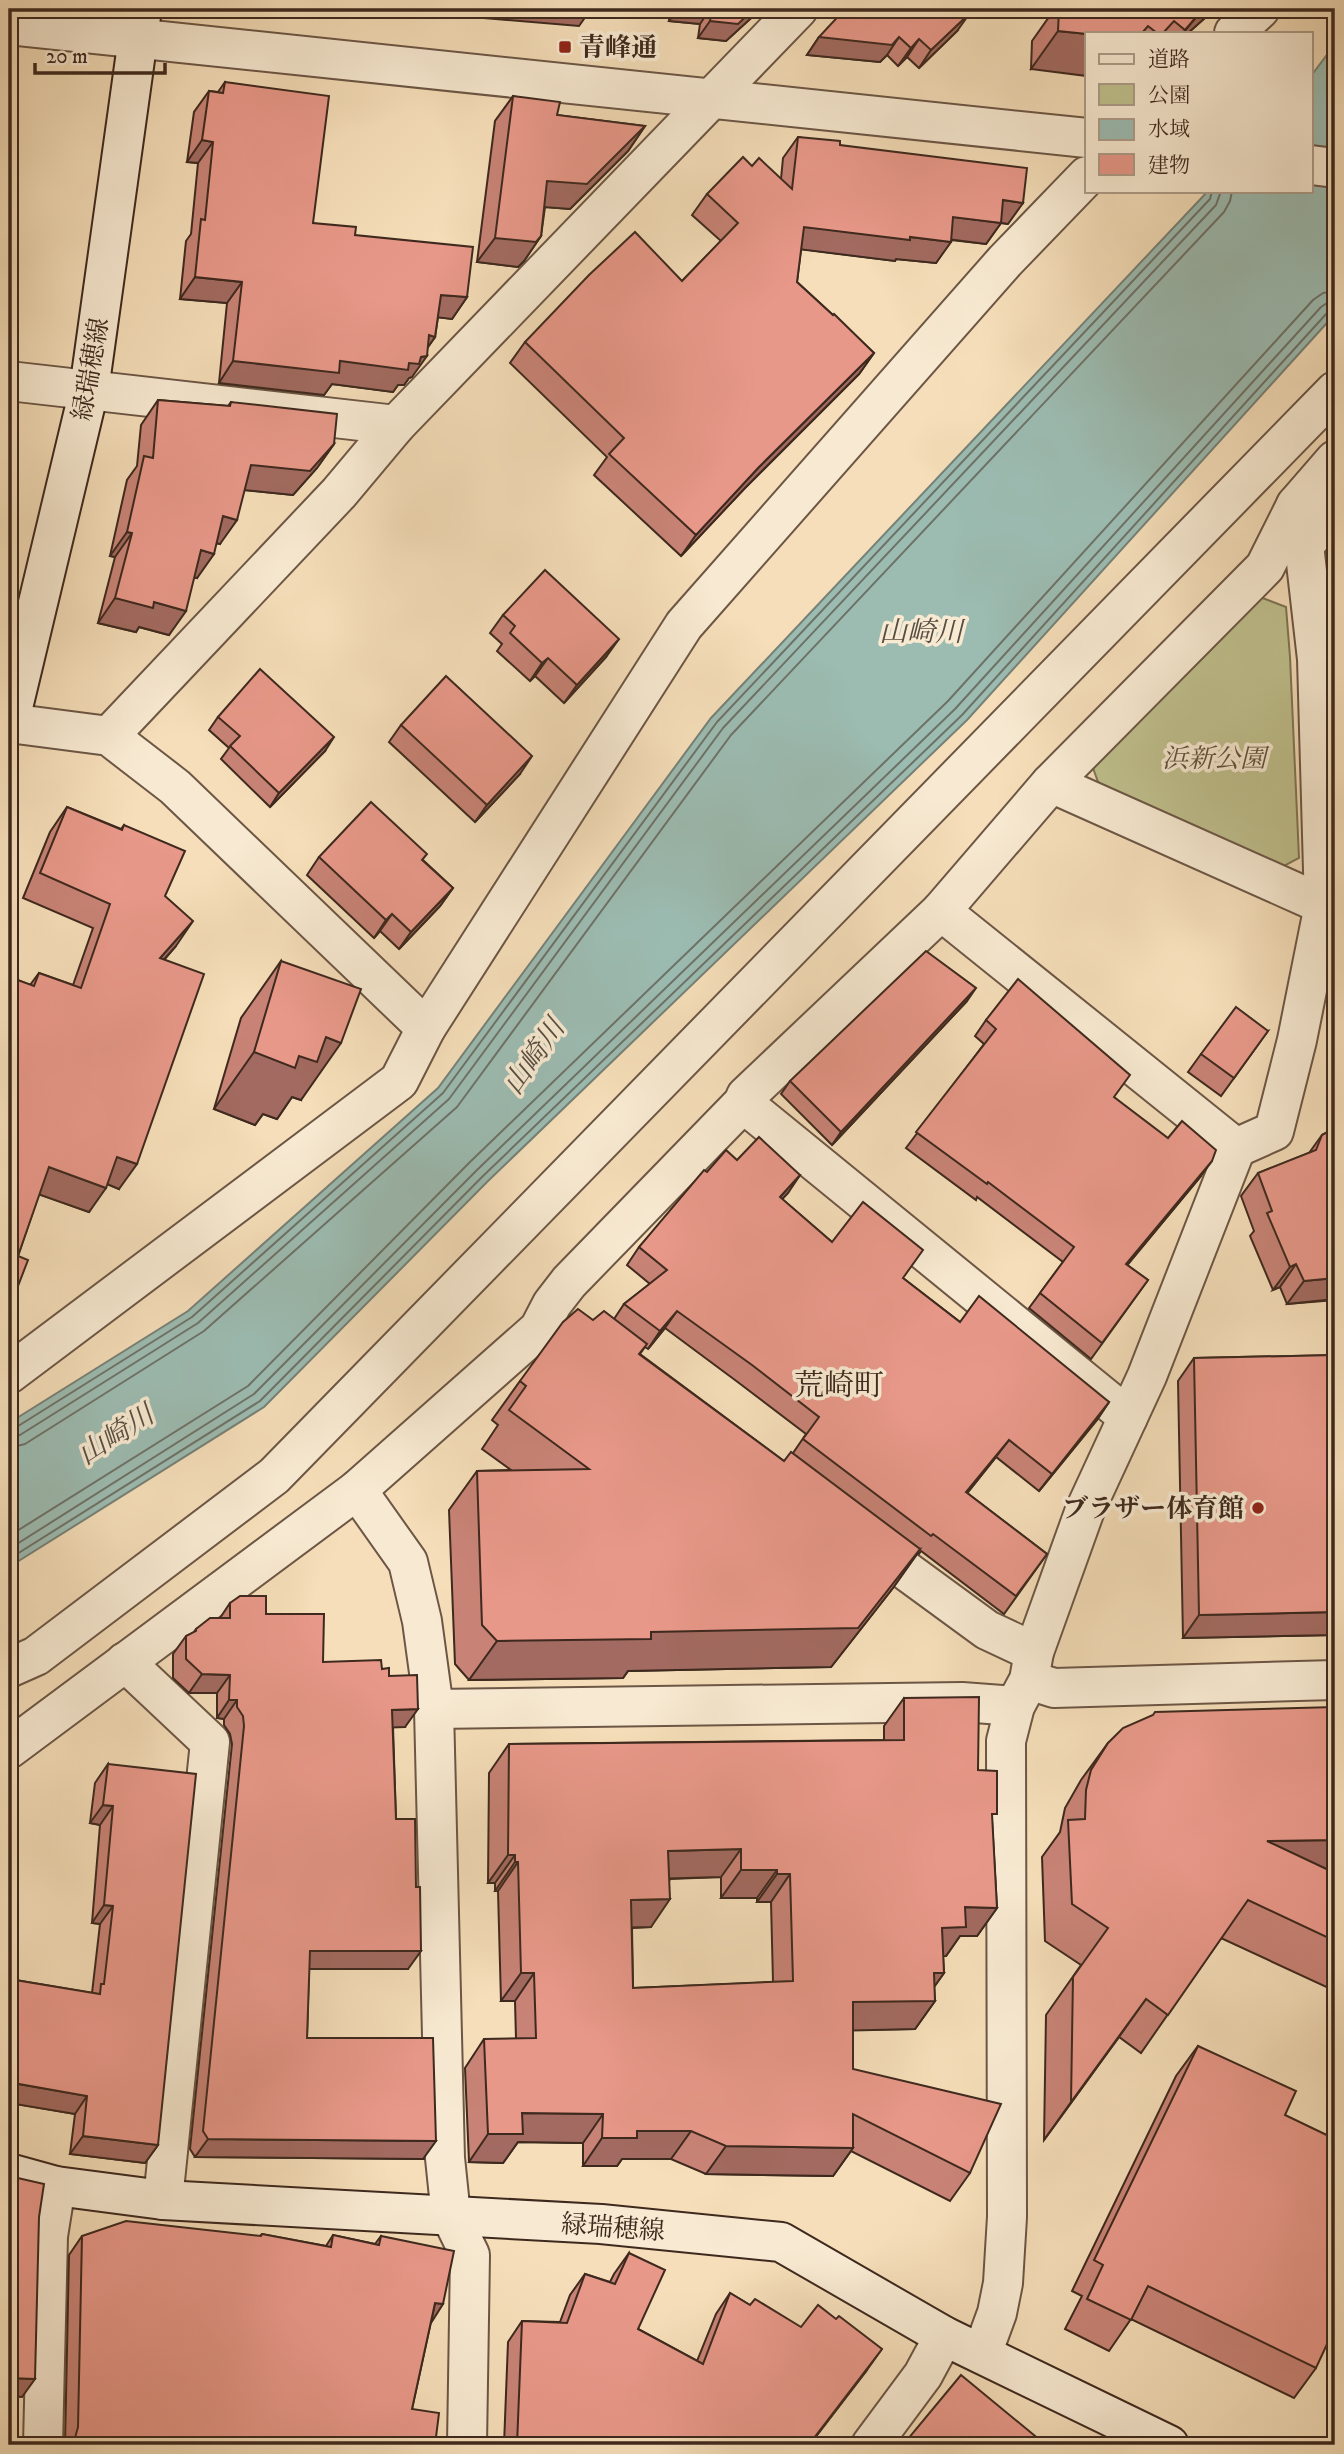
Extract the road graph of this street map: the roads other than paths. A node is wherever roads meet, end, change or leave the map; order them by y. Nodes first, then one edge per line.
1 (798, 9) edge
2 (1260, 9) edge
3 (140, 23) edge
4 (9, 25) edge
5 (1235, 32) edge
6 (710, 99) junction
7 (1085, 138) edge
8 (1312, 165) edge
9 (1335, 168) edge
10 (1085, 178) edge
11 (9, 381) edge
12 (89, 390) junction
13 (1335, 391) edge
14 (396, 425) junction
15 (1335, 460) edge
16 (1296, 505) junction
17 (1335, 512) edge
18 (1304, 545) junction
19 (1326, 659) edge
20 (9, 723) edge
21 (109, 736) junction
22 (1051, 783) junction
23 (1330, 905) edge
24 (941, 911) junction
25 (426, 1028) junction
26 (743, 1103) junction
27 (1236, 1149) junction
28 (9, 1374) edge
29 (1128, 1417) junction
30 (357, 1490) junction
31 (835, 1517) edge
32 (125, 1662) junction
33 (9, 1668) edge
34 (1026, 1679) junction
35 (1335, 1680) edge
36 (434, 1709) junction
37 (9, 1749) edge
38 (9, 2173) edge
39 (56, 2186) junction
40 (163, 2200) junction
41 (451, 2216) junction
42 (944, 2336) junction
43 (982, 2354) junction
44 (43, 2445) edge
45 (467, 2445) edge
46 (871, 2445) edge
47 (1169, 2445) edge

1 - 6 street
2 - 5 street
3 - 4 street
3 - 6 street
3 - 12 street, 緑瑞穂線
6 - 7 street
6 - 14 street
8 - 9 street
10 - 25 street
11 - 12 street
12 - 14 street
12 - 20 street, 緑瑞穂線
13 - 33 street
14 - 21 street
15 - 16 street
16 - 18 street
16 - 22 street
17 - 18 street
18 - 19 street
19 - 23 street
20 - 21 street
21 - 25 street
22 - 23 street
22 - 24 street
23 - 27 street
24 - 26 street
24 - 27 street
25 - 28 street
26 - 29 street
26 - 30 street
27 - 29 street
29 - 34 street
30 - 32 street
30 - 36 street
31 - 34 street
32 - 37 street
32 - 40 street
34 - 35 street
34 - 36 street
34 - 43 street
36 - 41 street
38 - 39 street, 緑瑞穂線
39 - 40 street, 緑瑞穂線
39 - 44 street
40 - 41 street, 緑瑞穂線
41 - 42 street, 緑瑞穂線
41 - 45 street
42 - 43 street, 緑瑞穂線
42 - 46 street
43 - 47 street, 緑瑞穂線

